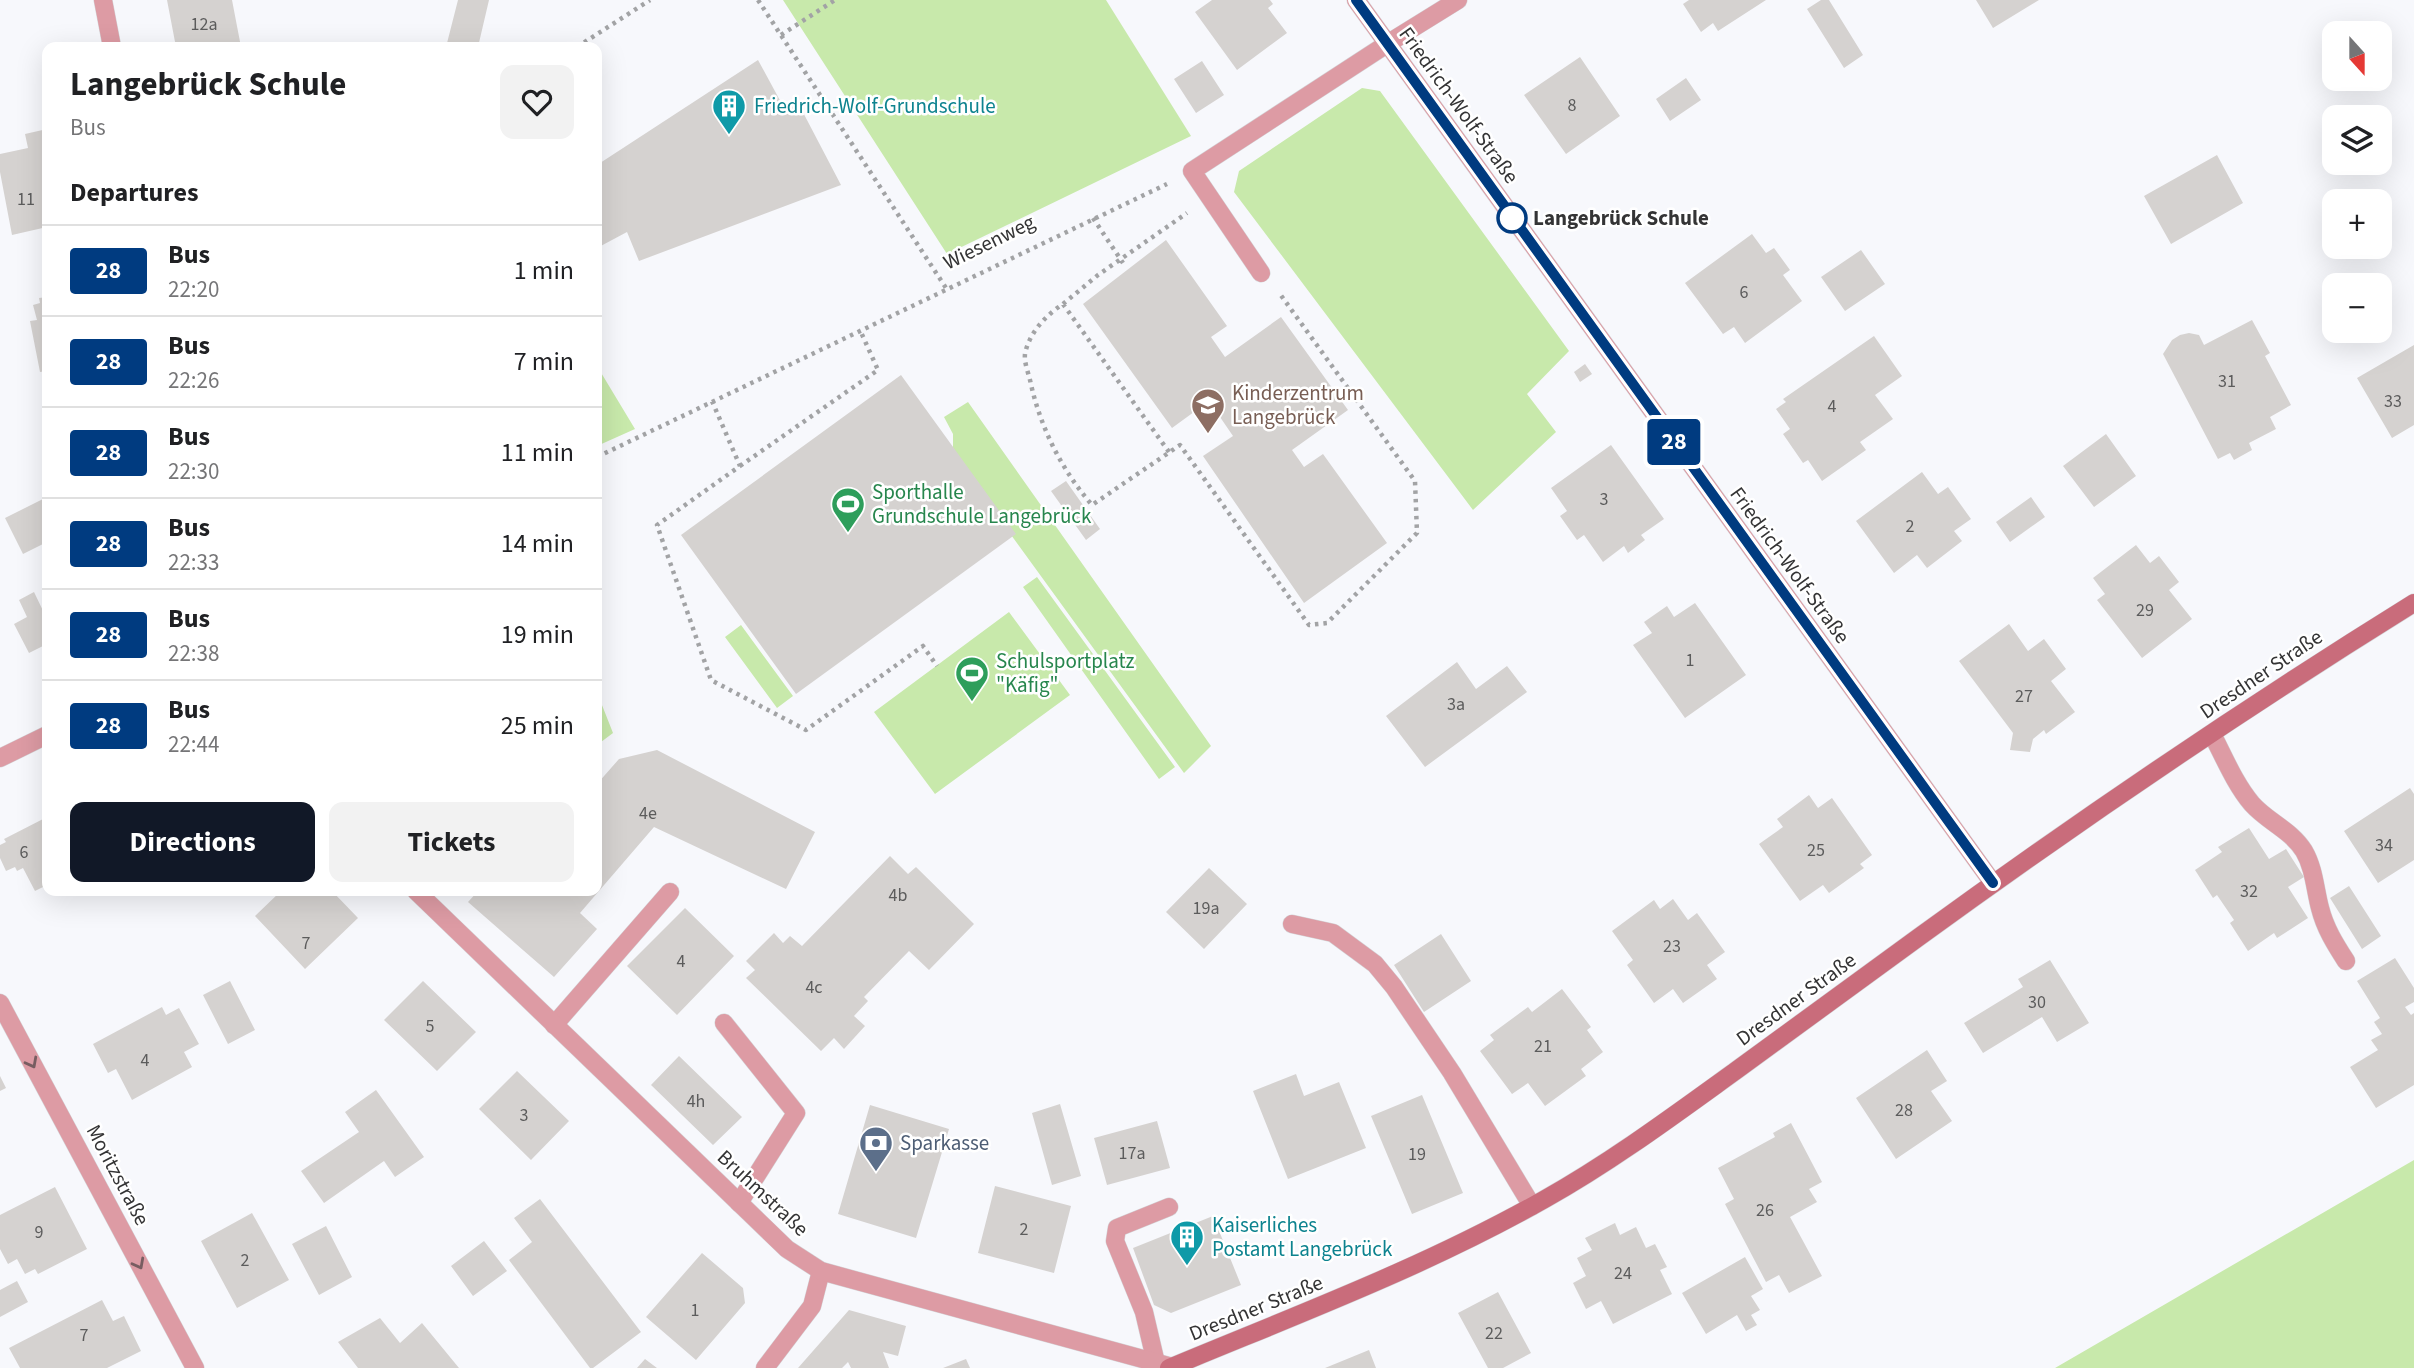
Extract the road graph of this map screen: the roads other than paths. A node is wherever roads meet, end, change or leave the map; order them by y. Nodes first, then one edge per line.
1 (103, 0) edge
2 (1356, 0) edge
3 (1458, 0) edge
4 (111, 42) edge
5 (1387, 44) junction
6 (1261, 273) road end
7 (2414, 603) edge
8 (2212, 734) junction
9 (42, 737) edge
10 (0, 758) edge
11 (1993, 883) junction
12 (670, 891) dead end
13 (421, 896) edge
14 (1292, 923) dead end
15 (2346, 961) dead end
16 (0, 1003) edge
17 (724, 1023) dead end
18 (555, 1025) junction
19 (739, 1203) junction
20 (1532, 1206) junction
21 (1169, 1207) dead end
22 (821, 1271) junction
23 (1166, 1366) edge
24 (195, 1368) edge
25 (765, 1368) edge

1 - 4 street
2 - 5 street, Friedrich-Wolf-Straße
3 - 5 street
5 - 6 street
5 - 11 street, Friedrich-Wolf-Straße
7 - 8 main road, Dresdner Straße
8 - 11 main road, Dresdner Straße
8 - 15 street
9 - 10 street
11 - 20 main road, Dresdner Straße
12 - 18 street
13 - 18 street, Bruhmstraße
14 - 20 street
16 -> 24 street, Moritzstraße
17 - 19 street
18 - 19 street, Bruhmstraße
19 - 22 street, Bruhmstraße
20 - 23 main road, Dresdner Straße
21 - 23 street
22 - 23 street, Bruhmstraße
22 - 25 street

